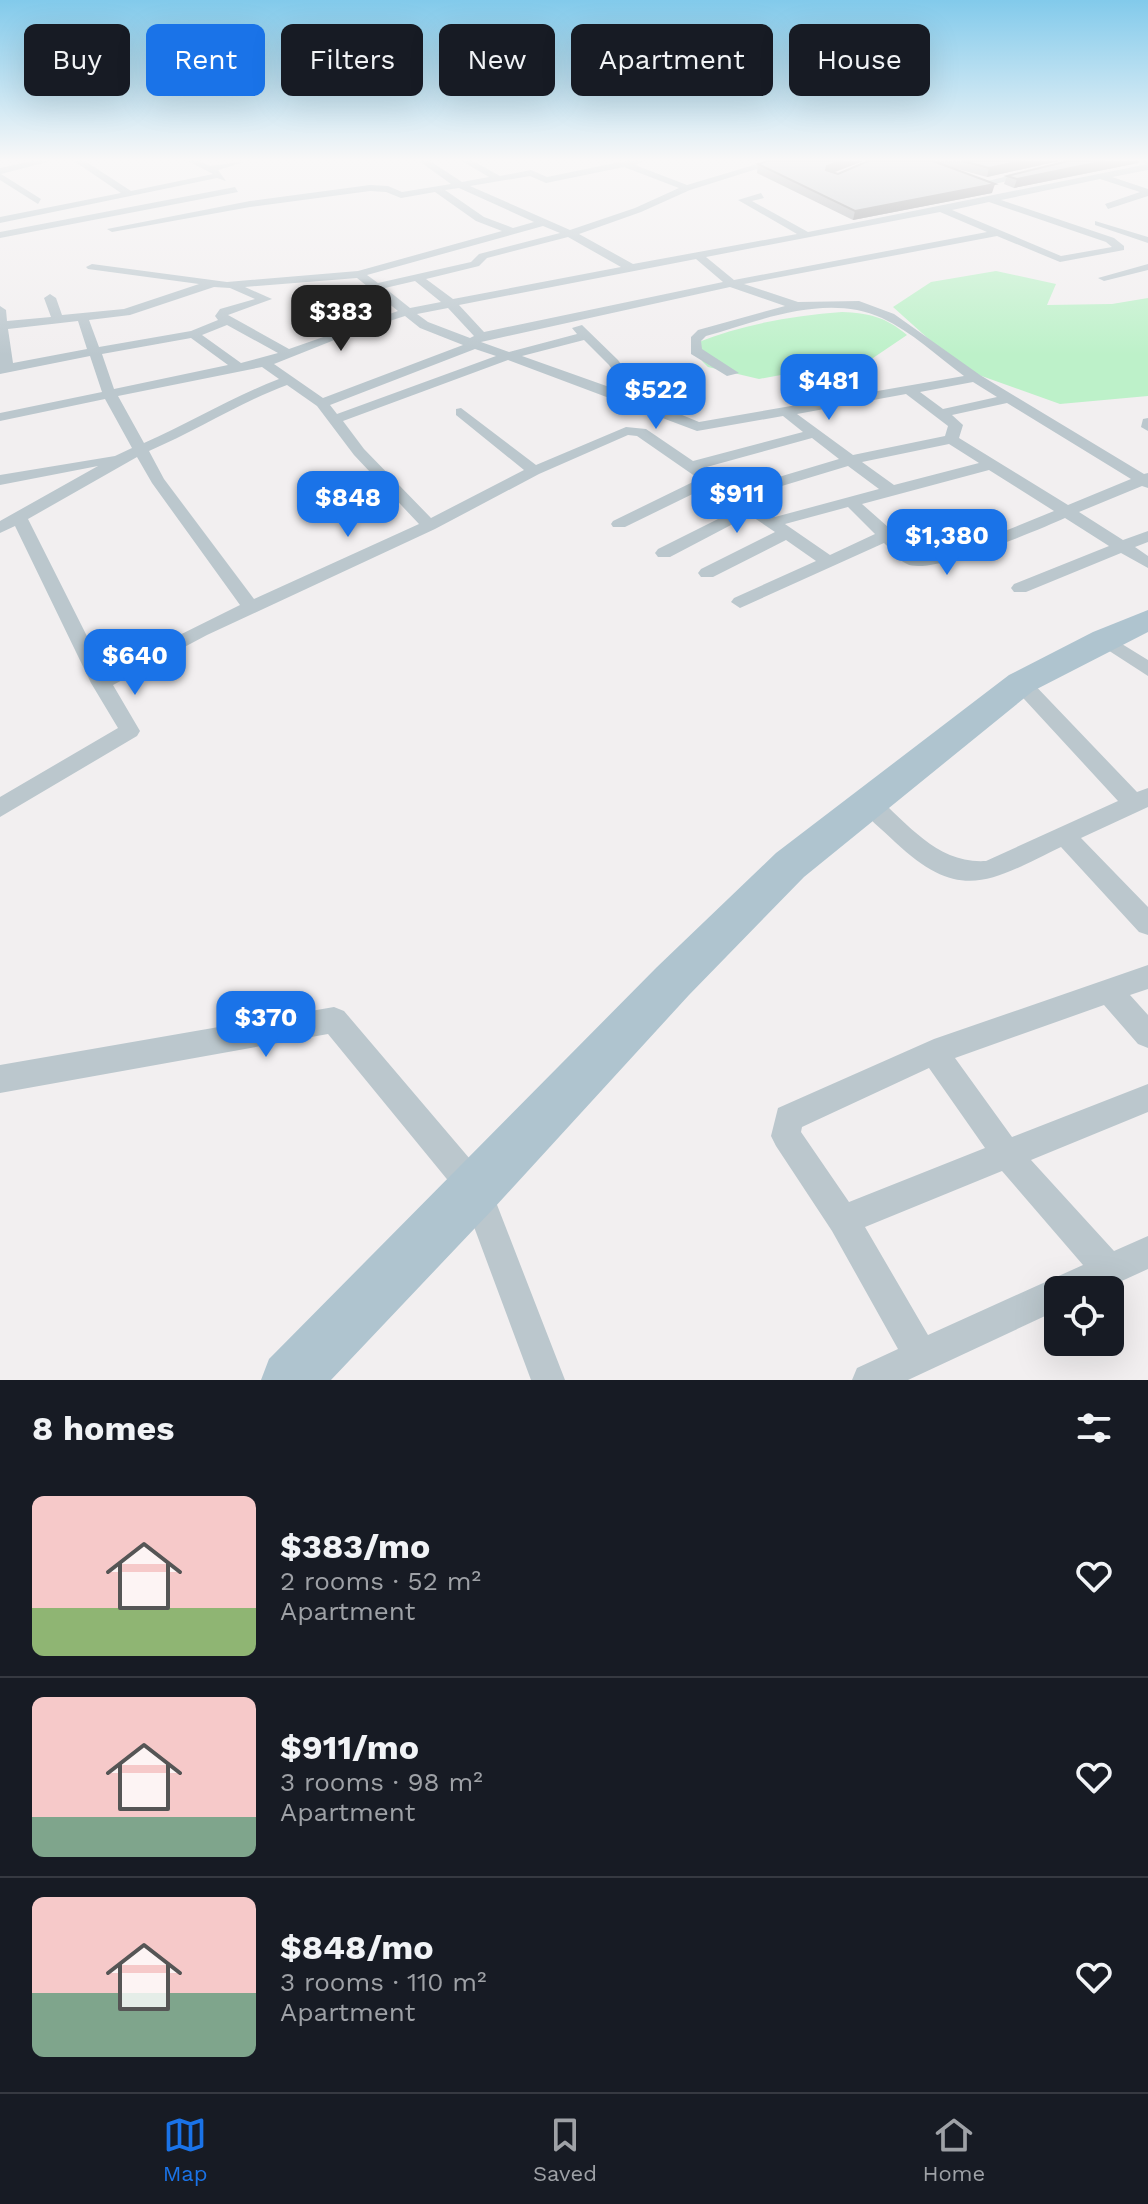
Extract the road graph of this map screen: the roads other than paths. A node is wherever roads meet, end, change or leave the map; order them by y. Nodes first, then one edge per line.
1 (50, 225) edge
2 (132, 225) edge
3 (181, 225) edge
4 (497, 225) edge
5 (534, 225) edge
6 (552, 225) edge
7 (593, 225) edge
8 (788, 225) edge
9 (862, 225) edge
10 (980, 225) edge
11 (1068, 225) edge
12 (1106, 225) edge
13 (112, 229) dead end
14 (189, 232) dead end
15 (515, 232) junction
16 (571, 233) junction
17 (999, 233) junction
18 (0, 235) edge
19 (807, 236) junction
20 (1148, 240) edge
21 (697, 255) junction
22 (92, 267) dead end
23 (1148, 267) edge
24 (631, 268) junction
25 (359, 274) junction
26 (417, 277) junction
27 (1104, 278) dead end
28 (220, 284) junction
29 (732, 284) junction
30 (376, 287) junction
31 (50, 298) dead end
32 (450, 303) junction
33 (797, 306) junction
34 (0, 310) edge
35 (407, 312) junction
36 (121, 313) junction
37 (566, 318) junction
38 (83, 319) junction
39 (58, 320) junction
40 (228, 320) junction
41 (1, 326) edge
42 (242, 330) junction
43 (193, 334) junction
44 (587, 335) junction
45 (167, 337) junction
46 (475, 342) junction
47 (207, 343) junction
48 (95, 351) junction
49 (289, 354) junction
50 (505, 357) junction
51 (264, 363) junction
52 (239, 367) junction
53 (3, 369) edge
54 (732, 373) dead end
55 (975, 378) junction
56 (289, 380) junction
57 (906, 388) junction
58 (109, 393) junction
59 (1008, 399) junction
60 (322, 403) junction
61 (641, 403) junction
62 (785, 411) junction
63 (461, 412) dead end
64 (939, 414) junction
65 (0, 417) edge
66 (336, 419) junction
67 (814, 433) junction
68 (951, 439) junction
69 (135, 452) junction
70 (850, 460) junction
71 (992, 464) junction
72 (690, 467) junction
73 (534, 471) junction
74 (0, 480) edge
75 (1146, 480) edge
76 (708, 481) junction
77 (891, 491) junction
78 (731, 496) junction
79 (851, 502) junction
80 (750, 509) junction
81 (1066, 511) junction
82 (19, 517) junction
83 (619, 524) dead end
84 (429, 525) junction
85 (0, 528) edge
86 (778, 528) junction
87 (887, 535) junction
88 (1148, 536) edge
89 (1121, 547) junction
90 (664, 553) dead end
91 (829, 562) junction
92 (1148, 563) edge
93 (707, 573) dead end
94 (1020, 588) dead end
95 (740, 602) dead end
96 (251, 607) junction
97 (1148, 620) edge
98 (1104, 639) junction
99 (1148, 669) edge
100 (101, 683) junction
101 (1021, 683) junction
102 (1141, 801) edge
103 (868, 802) junction
104 (0, 808) edge
105 (1066, 837) junction
106 (1148, 924) edge
107 (1148, 977) edge
108 (1110, 992) junction
109 (1148, 1035) edge
110 (934, 1052) junction
111 (0, 1079) edge
112 (1148, 1098) edge
113 (1007, 1155) junction
114 (476, 1190) junction
115 (843, 1220) junction
116 (1148, 1252) edge
117 (1109, 1270) junction
118 (1096, 1276) edge
119 (1044, 1299) edge
120 (921, 1356) junction
121 (290, 1380) edge
122 (548, 1380) edge
123 (869, 1380) edge

1 - 18 street
2 - 13 street
3 - 14 street
4 - 15 street
5 - 15 street
6 - 16 street
7 - 16 street
8 - 19 street
9 - 19 street
10 - 17 street
11 - 17 street
12 - 20 street
15 - 25 street
16 - 24 street
16 - 26 street
17 - 29 street
19 - 21 street
21 - 24 street
21 - 29 street
22 - 28 street
23 - 27 street
24 - 32 street
25 - 28 street
25 - 30 street
26 - 30 street
26 - 32 street
28 - 36 street
28 - 40 street
29 - 33 street
29 - 37 street
30 - 35 street
31 - 39 street
32 - 35 street
32 - 46 street
33 - 54 street
33 - 55 street
34 - 41 street
35 - 46 street
35 - 49 street
36 - 38 street
36 - 45 street
37 - 44 street
37 - 46 street
38 - 39 street
38 - 48 street
39 - 41 street
40 - 42 street
40 - 43 street
41 - 53 street
42 - 47 street
42 - 49 street
43 - 45 street
43 - 47 street
44 - 50 street
44 - 61 street
45 - 48 street
46 - 50 street
46 - 60 street
47 - 52 street
48 - 53 street
48 - 58 street
49 - 51 street
50 - 61 street
50 - 66 street
51 - 52 street
51 - 56 street
52 - 58 street
55 - 57 street
55 - 59 street
56 - 60 street
56 - 69 street
57 - 62 street
57 - 64 street
58 - 65 street
58 - 69 street
59 - 64 street
59 - 75 street
60 - 66 street
61 - 62 street
62 - 67 street
63 - 73 street
64 - 68 street
66 - 84 street
67 - 70 street
67 - 72 street
68 - 70 street
68 - 71 street
69 - 74 street
69 - 82 street
69 - 96 street
70 - 77 street
70 - 78 street
71 - 77 street
71 - 81 street
72 - 73 street
72 - 76 street
73 - 84 street
75 - 81 street
76 - 78 street
76 - 83 street
77 - 79 street
78 - 80 street
79 - 86 street
79 - 87 street
80 - 86 street
80 - 90 street
81 - 87 street
81 - 89 street
82 - 85 street
82 - 100 street
84 - 96 street
86 - 91 street
86 - 93 street
87 - 91 street
88 - 89 street
89 - 92 street
89 - 94 street
91 - 95 street
96 - 100 street
97 - 98 main road
98 - 99 street
98 - 101 main road
100 - 104 street
101 - 102 street
101 - 103 main road
102 - 105 street
103 - 105 street
103 - 114 main road
105 - 106 street
107 - 108 street
108 - 109 street
108 - 110 street
110 - 113 street
110 - 115 street
111 - 114 street
112 - 113 street
113 - 115 street
113 - 117 street
114 - 121 main road
114 - 122 street
115 - 120 street
116 - 117 street
117 - 118 street
119 - 120 street
120 - 123 street

